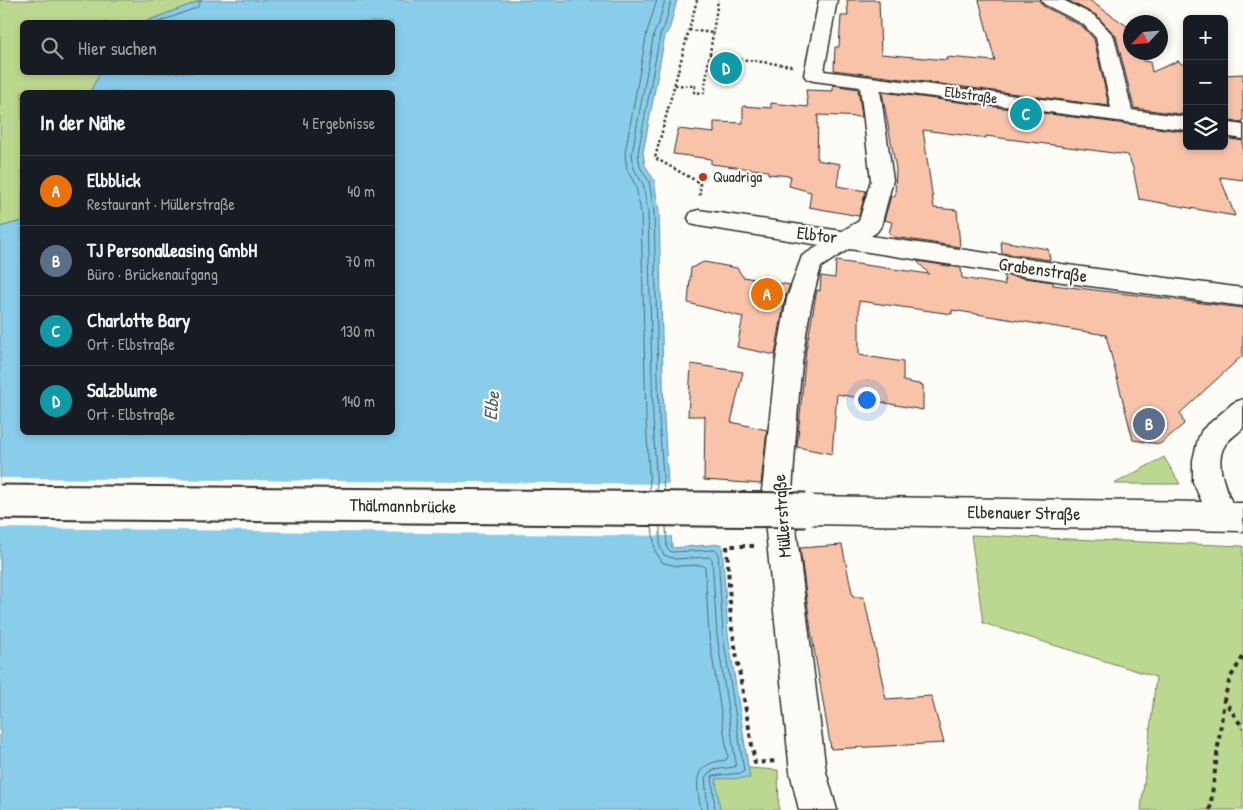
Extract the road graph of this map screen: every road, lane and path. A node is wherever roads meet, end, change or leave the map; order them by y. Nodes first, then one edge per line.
1 (697, 0) edge
2 (718, 0) edge
3 (828, 0) edge
4 (1050, 0) edge
5 (689, 30) junction
6 (713, 33) junction
7 (710, 55) junction
8 (814, 72) junction
9 (869, 81) junction
10 (675, 84) junction
11 (1123, 116) junction
12 (1183, 124) edge
13 (1228, 130) edge
14 (1243, 132) edge
15 (699, 218) joint
16 (843, 240) junction
17 (1243, 297) edge
18 (1243, 412) edge
19 (0, 502) edge
20 (806, 510) joint
21 (1233, 516) edge
22 (783, 546) junction
23 (1243, 657) edge
24 (1224, 700) junction
25 (1243, 728) edge
26 (784, 760) dead end
27 (818, 810) edge
28 (1210, 810) edge

1 - 5 path
2 - 6 path
3 - 8 street
4 - 11 street
5 - 6 path
5 - 10 path
6 - 7 path
7 - 8 path
7 - 10 path
8 - 9 street, Elbstraße
9 - 11 street, Elbstraße
9 - 16 street, Elbtor
10 - 15 path
11 - 12 street, Elbstraße
13 - 14 street
15 - 16 street, Elbtor
16 - 17 street, Grabenstraße
16 - 22 street, Müllerstraße
18 - 21 street
19 - 20 street, Thälmannbrücke, bridge
20 - 21 street, Elbenauer Straße
22 - 26 path
22 - 27 street, Müllerstraße
23 - 24 path
24 - 25 path
24 - 28 path

